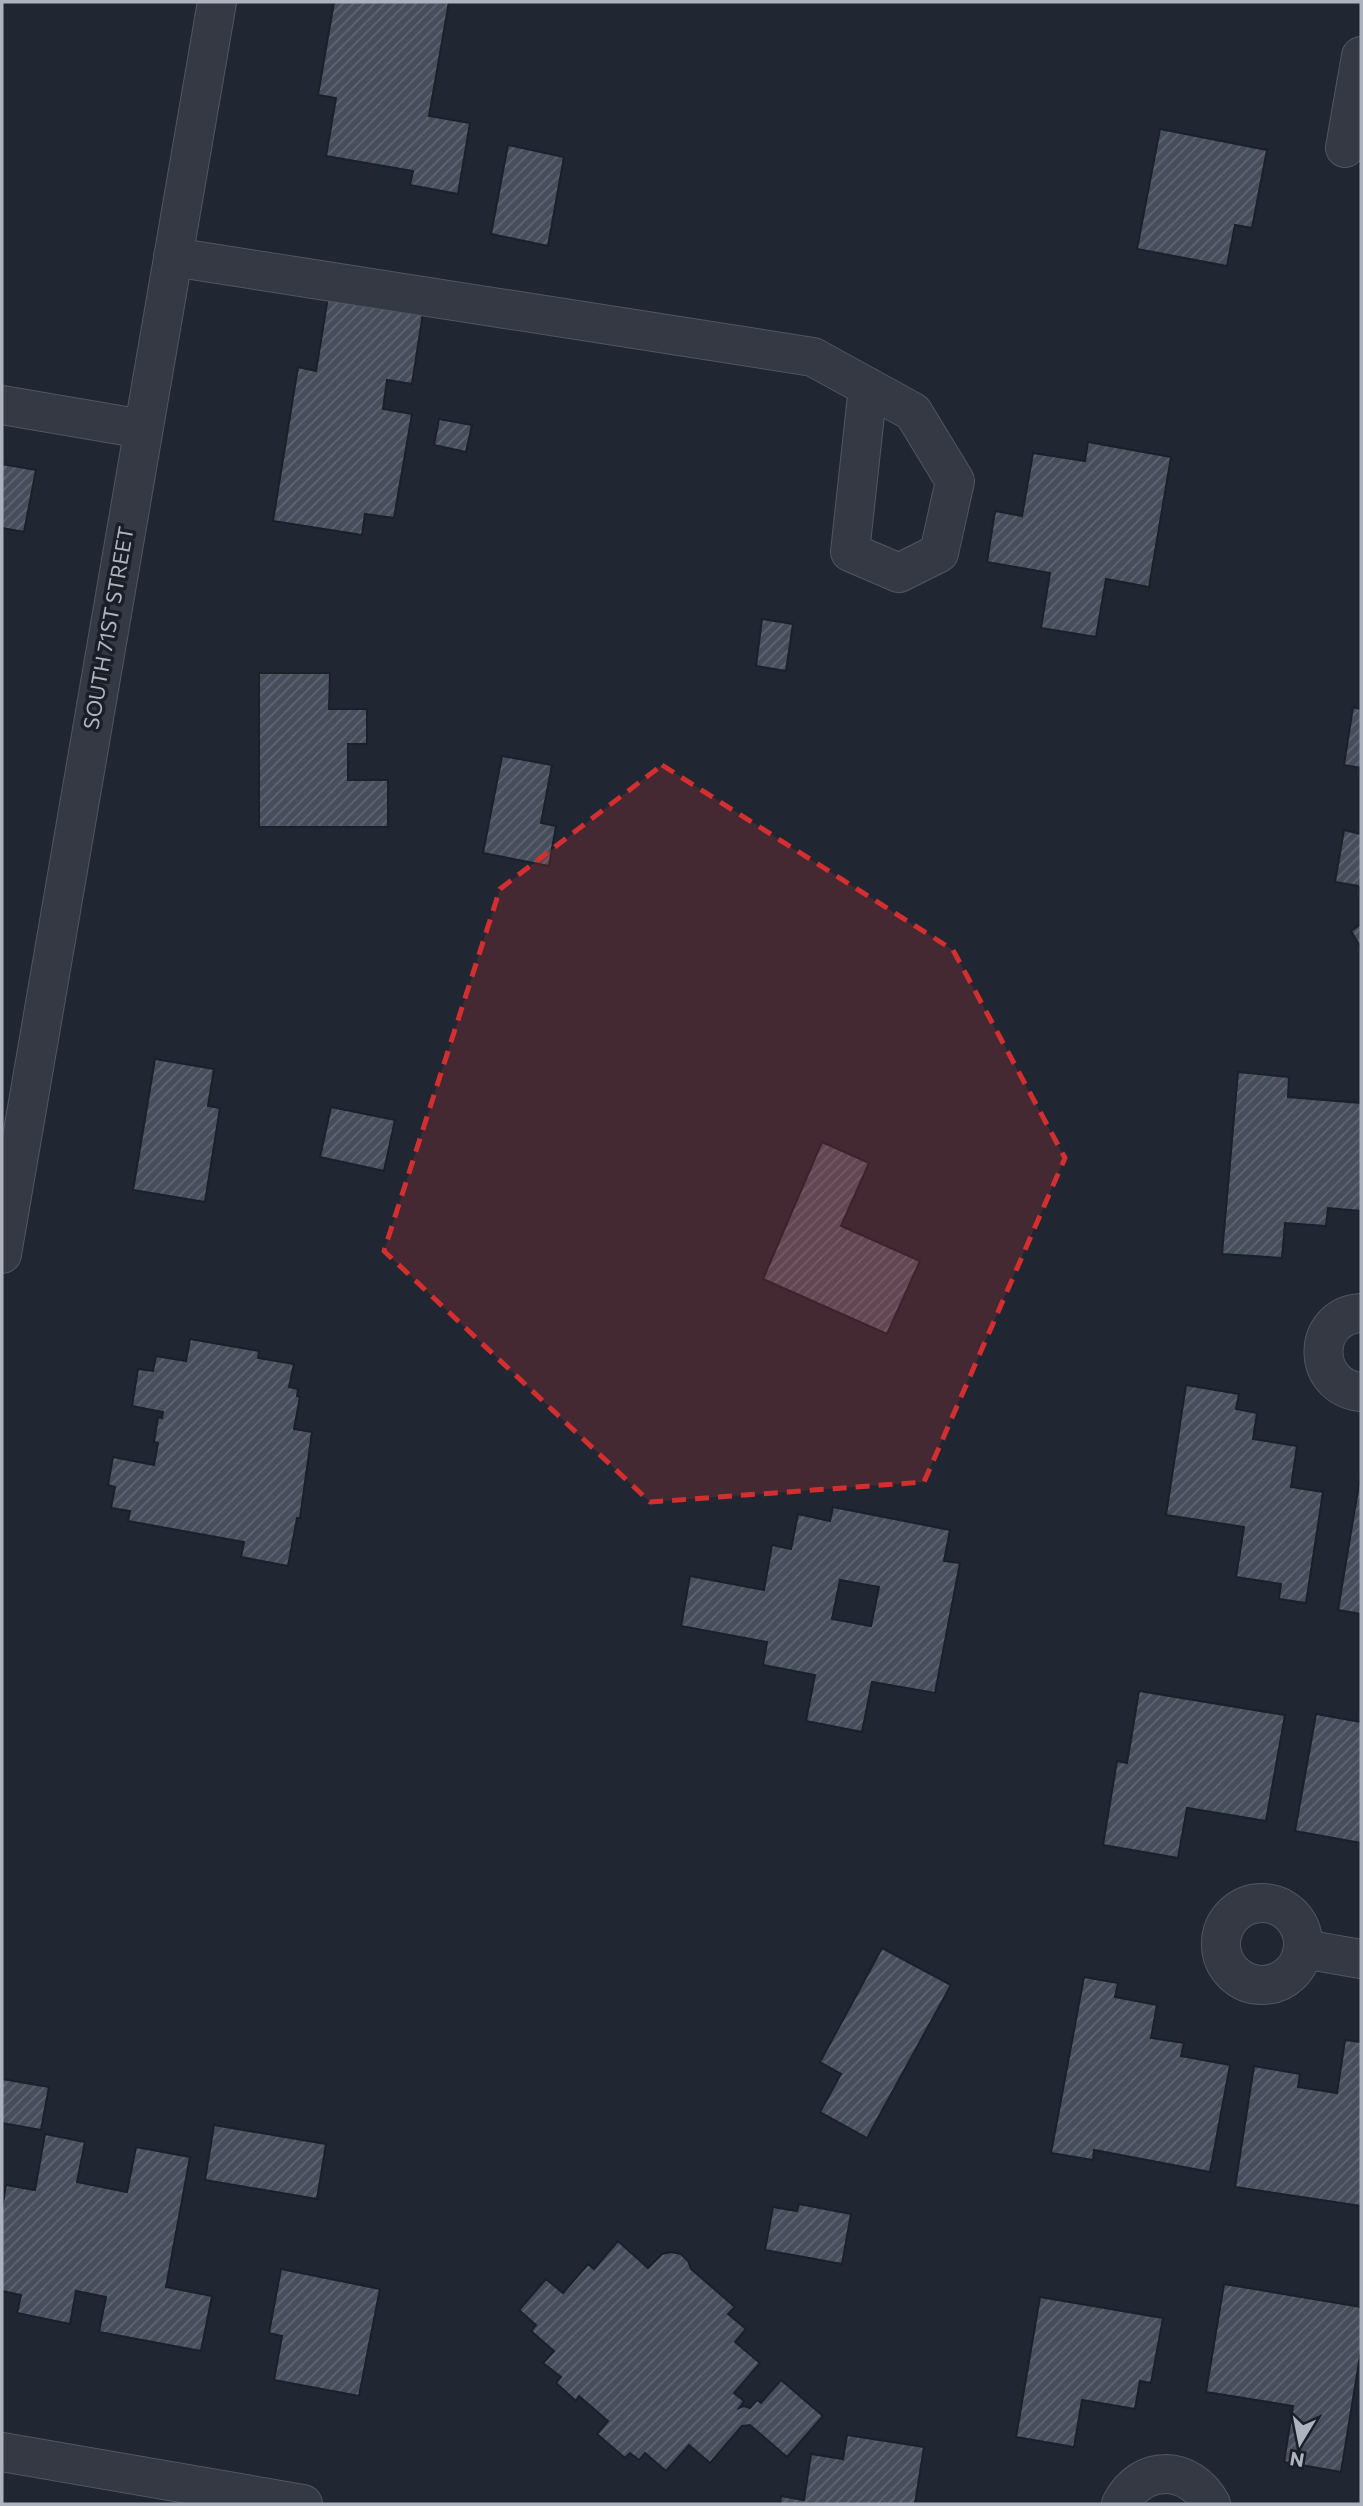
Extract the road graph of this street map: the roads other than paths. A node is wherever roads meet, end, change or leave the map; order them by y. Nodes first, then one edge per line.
1 (217, 2) edge
2 (1361, 56) edge
3 (1345, 148) dead end
4 (173, 257) junction
5 (868, 387) dead end
6 (2, 405) edge
7 (143, 429) junction
8 (2, 1254) edge
9 (1361, 1313) edge
10 (1361, 1392) edge
11 (1303, 1949) dead end
12 (1361, 1959) edge
13 (2, 2452) edge
14 (303, 2504) edge
15 (1121, 2504) edge
16 (1211, 2504) edge

1 - 4 street, SOUTH 71ST STREET
2 - 3 street
4 - 5 street
4 - 7 street, SOUTH 71ST STREET
6 - 7 street
7 - 8 street, SOUTH 71ST STREET
9 - 10 street
11 - 12 street
13 - 14 street
15 - 16 street

